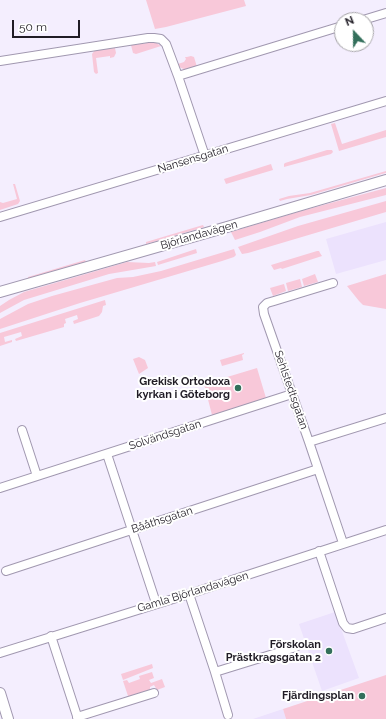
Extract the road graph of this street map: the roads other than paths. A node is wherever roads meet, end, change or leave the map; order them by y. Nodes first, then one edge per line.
1 (386, 13) edge
2 (374, 17) edge
3 (334, 28) edge
4 (0, 61) edge
5 (178, 76) junction
6 (386, 101) edge
7 (204, 156) junction
8 (386, 180) edge
9 (0, 217) edge
10 (333, 283) dead end
11 (13, 289) junction
12 (0, 292) edge
13 (0, 297) edge
14 (292, 394) junction
15 (386, 418) edge
16 (22, 430) dead end
17 (309, 442) junction
18 (107, 454) junction
19 (318, 469) junction
20 (37, 476) junction
21 (0, 488) edge
22 (132, 530) junction
23 (386, 530) edge
24 (343, 543) junction
25 (319, 551) junction
26 (6, 571) dead end
27 (189, 594) junction
28 (156, 603) junction
29 (386, 618) edge
30 (51, 636) junction
31 (296, 647) dead end
32 (0, 653) edge
33 (215, 672) junction
34 (0, 693) edge
35 (154, 693) dead end
36 (228, 715) dead end
37 (77, 718) edge
38 (8, 719) edge

1 - 2 street
3 - 5 street
4 - 5 street
5 - 7 street
6 - 7 street, Nansensgatan
7 - 9 street, Nansensgatan
8 - 11 street, Björlandavägen
10 - 14 street, Sehlstedtsgatan
11 - 12 street, Björlandavägen
11 - 13 street, Björlandavägen
14 - 17 street, Sehlstedtsgatan
14 - 18 street, Solvändsgatan
15 - 17 street
16 - 20 street
17 - 19 street, Sehlstedtsgatan
18 - 20 street, Solvändsgatan
18 - 22 street
19 - 22 street, Bååthsgatan
19 - 24 street, Sehlstedtsgatan
20 - 21 street, Solvändsgatan
22 - 26 street, Bååthsgatan
22 - 28 street
23 - 24 street, Gamla Björlandavägen
24 - 25 street, Gamla Björlandavägen
25 - 27 street, Gamla Björlandavägen
25 - 29 street
27 - 28 street, Gamla Björlandavägen
27 - 33 street
28 - 30 street, Gamla Björlandavägen
30 - 32 street, Gamla Björlandavägen
30 - 37 street
31 - 33 street
33 - 36 street
34 - 38 street
35 - 37 street

